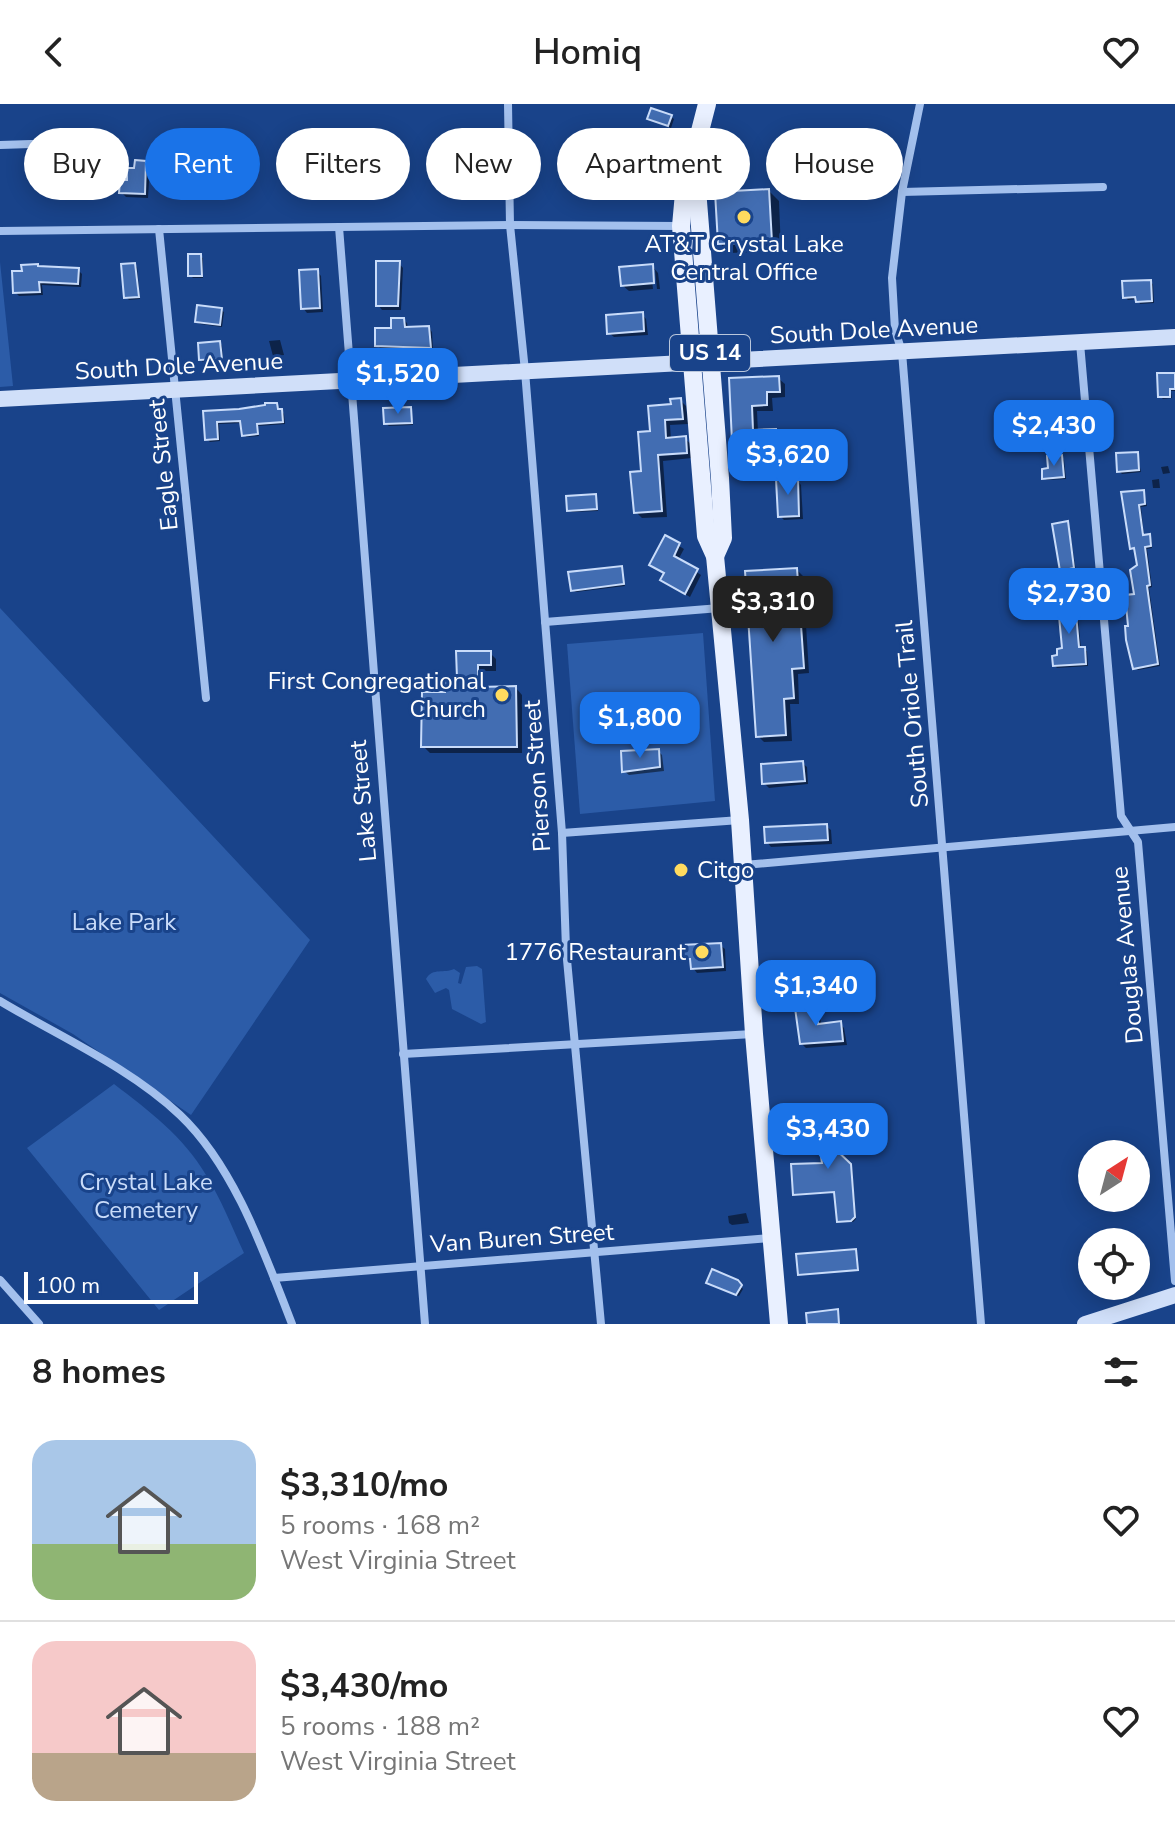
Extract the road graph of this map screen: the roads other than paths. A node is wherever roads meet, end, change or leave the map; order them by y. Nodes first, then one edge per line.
1 (508, 104) edge
2 (707, 104) edge
3 (920, 104) edge
4 (24, 144) edge
5 (0, 145) edge
6 (903, 187) edge
7 (1103, 187) dead end
8 (903, 192) edge
9 (901, 200) edge
10 (510, 225) junction
11 (339, 227) junction
12 (690, 227) junction
13 (159, 229) junction
14 (0, 231) edge
15 (1175, 337) edge
16 (1080, 343) junction
17 (902, 352) junction
18 (701, 364) junction
19 (525, 371) junction
20 (350, 381) junction
21 (175, 390) junction
22 (0, 399) edge
23 (720, 608) junction
24 (545, 622) junction
25 (206, 698) dead end
26 (740, 820) junction
27 (1175, 827) edge
28 (1129, 831) junction
29 (562, 833) junction
30 (944, 848) junction
31 (743, 865) junction
32 (0, 1001) edge
33 (754, 1034) junction
34 (575, 1046) junction
35 (403, 1054) junction
36 (772, 1238) junction
37 (596, 1254) junction
38 (420, 1265) junction
39 (274, 1278) junction
40 (0, 1280) edge
41 (1175, 1281) edge
42 (1175, 1295) edge
43 (1097, 1322) edge
44 (39, 1324) edge
45 (292, 1324) edge
46 (425, 1324) edge
47 (601, 1324) edge
48 (779, 1324) edge
49 (981, 1324) edge

1 - 10 street, Pierson Street
2 - 12 main road, US 14
3 - 6 street, South Oriole Trail
4 - 5 street
7 - 8 street
9 - 17 street, South Oriole Trail
10 - 11 street
10 - 12 street
10 - 19 street, Pierson Street
11 - 13 street
11 - 20 street, Lake Street
12 - 18 main road, US 14
13 - 14 street
13 - 21 street, Eagle Street
15 - 16 street, South Dole Avenue
16 - 17 street, South Dole Avenue
16 - 28 street, Douglas Avenue
17 - 18 street, South Dole Avenue
17 - 30 street, South Oriole Trail
18 - 19 street, South Dole Avenue
18 - 23 main road, US 14
19 - 20 street, South Dole Avenue
19 - 24 street, Pierson Street
20 - 21 street, South Dole Avenue
20 - 35 street, Lake Street
21 - 22 street, South Dole Avenue
21 - 25 street, Eagle Street
23 - 24 street
23 - 26 main road, US 14
24 - 29 street, Pierson Street
26 - 29 street
26 - 31 main road, US 14
27 - 28 street
28 - 30 street
28 - 41 street, Douglas Avenue
29 - 34 street, Pierson Street
30 - 31 street
30 - 49 street, South Oriole Trail
31 - 33 main road, US 14
32 - 39 street
33 - 34 street
33 - 36 main road, US 14
34 - 35 street
34 - 37 street, Pierson Street
35 - 38 street, Lake Street
36 - 37 street, Van Buren Street
36 - 48 main road, US 14
37 - 38 street, Van Buren Street
37 - 47 street, Pierson Street
38 - 39 street, Van Buren Street
38 - 46 street, Lake Street
39 - 45 street
40 - 44 street
42 - 43 street

